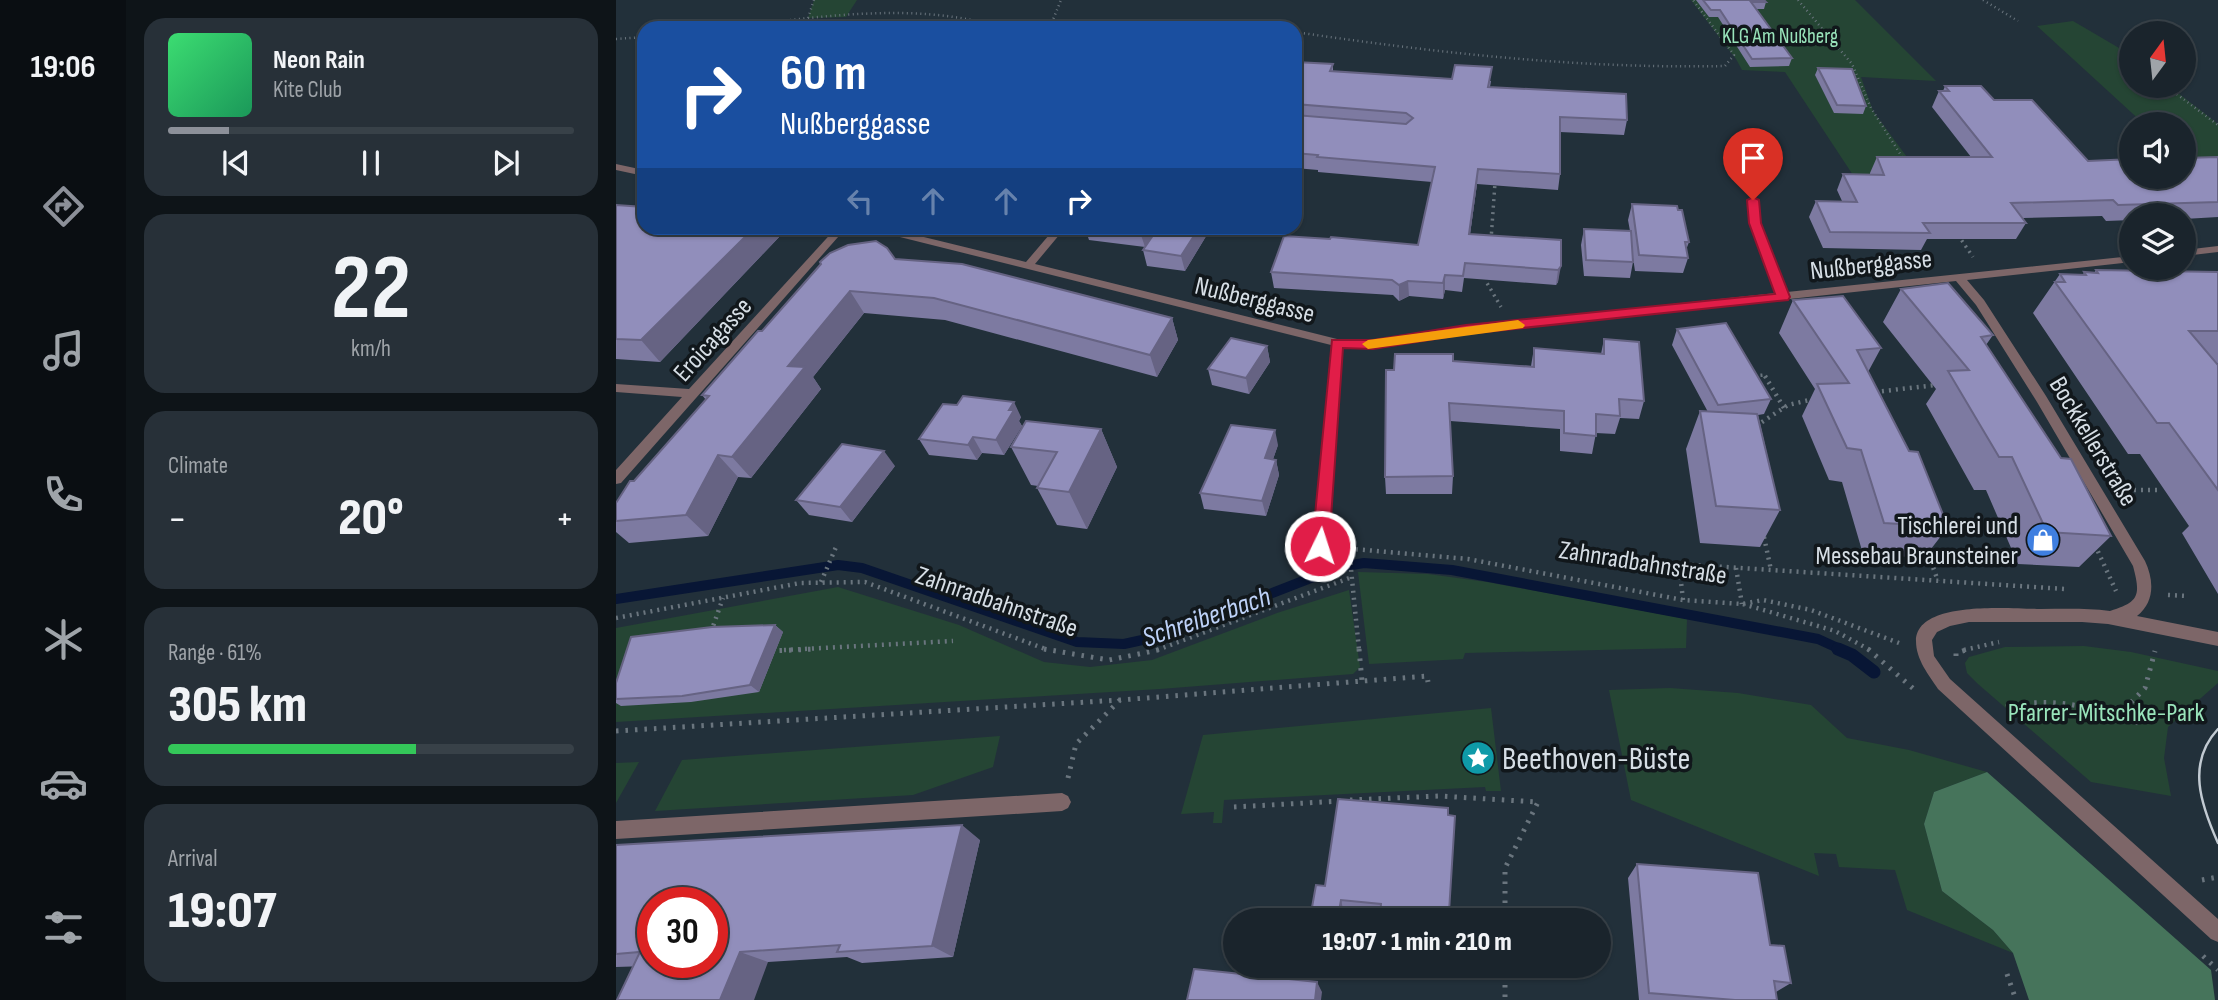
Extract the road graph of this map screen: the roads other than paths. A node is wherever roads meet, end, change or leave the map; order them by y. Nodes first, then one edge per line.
1 (616, 167) edge
2 (637, 172) edge
3 (1753, 200) dead end
4 (835, 235) edge
5 (904, 235) edge
6 (1054, 235) edge
7 (2218, 249) edge
8 (2196, 252) edge
9 (2119, 260) edge
10 (1028, 266) junction
11 (1959, 278) junction
12 (1783, 297) junction
13 (1337, 343) junction
14 (616, 388) edge
15 (694, 394) junction
16 (616, 479) edge
17 (1320, 546) dead end
18 (2105, 617) junction
19 (2218, 639) edge
20 (1062, 802) road end
21 (616, 830) edge
22 (2218, 932) edge

1 - 2 street
3 - 12 street
4 - 15 street, Eroicagasse
5 - 10 street, Nußberggasse
6 - 10 street
7 - 8 street
9 - 11 street, Nußberggasse
10 - 13 street, Nußberggasse
11 - 12 street, Nußberggasse
11 - 18 street, Bockkellerstraße
12 - 13 street, Nußberggasse
13 - 17 street
14 - 15 street
15 - 16 street, Eroicagasse
18 - 19 street
18 - 22 street
20 - 21 street

